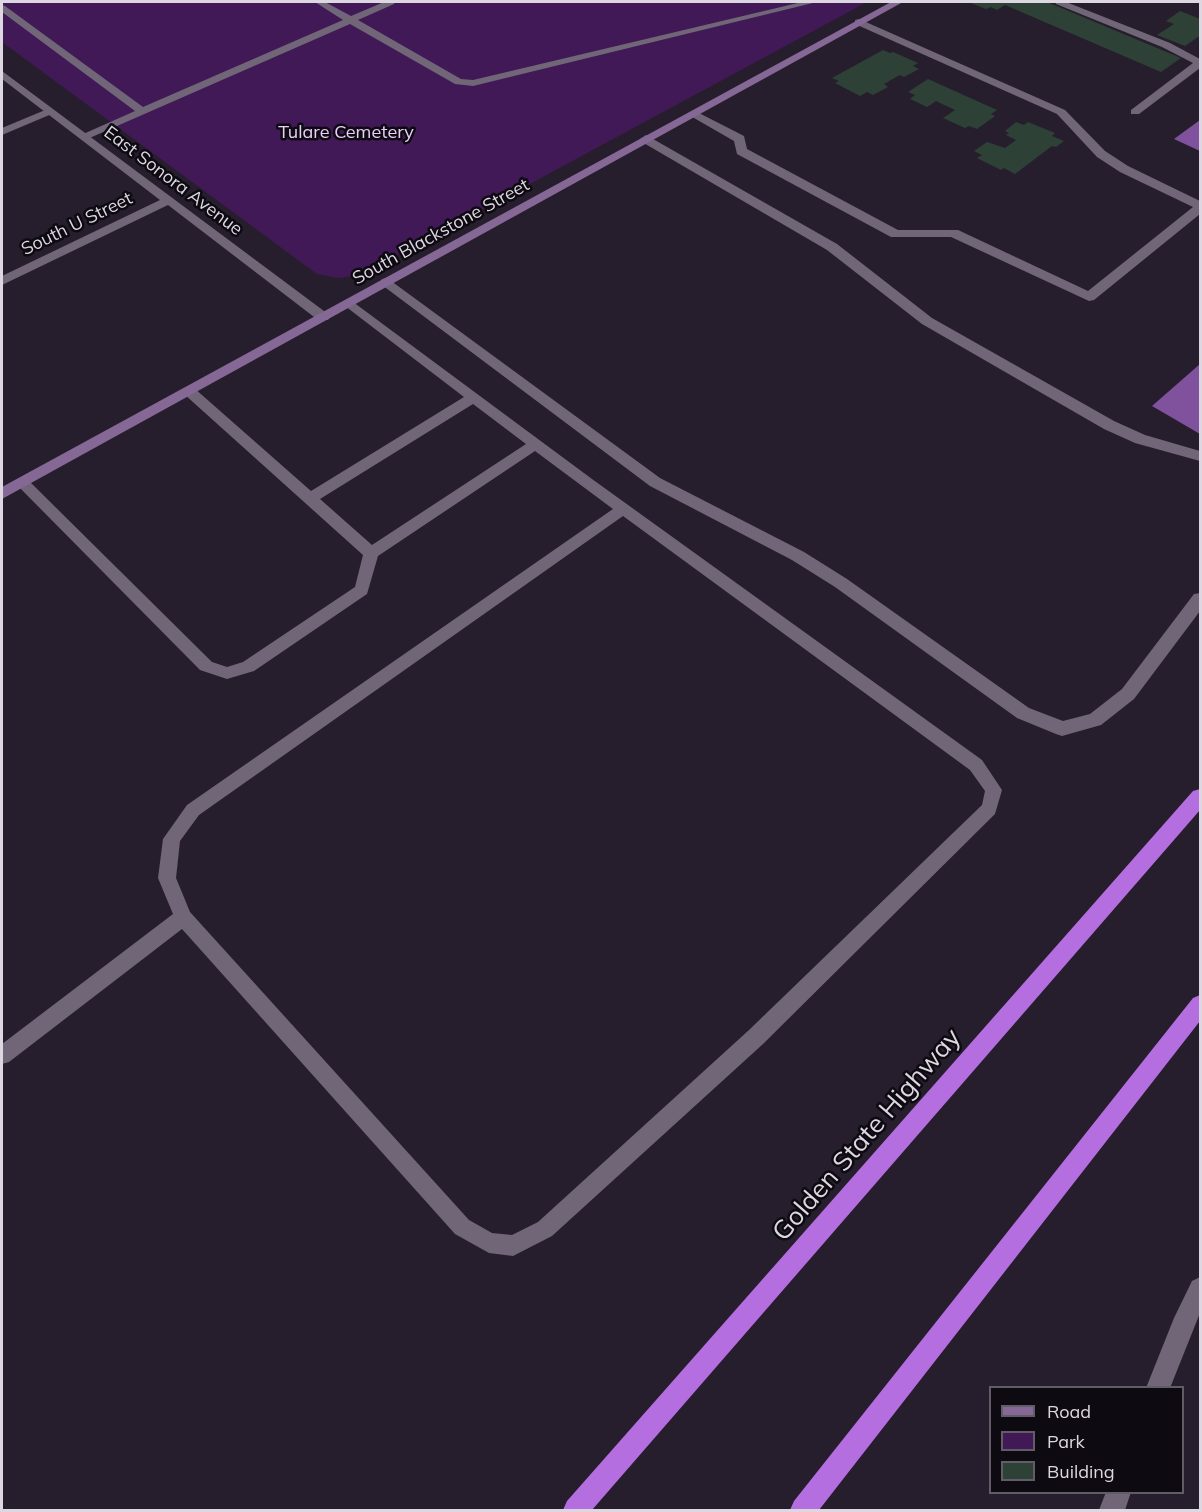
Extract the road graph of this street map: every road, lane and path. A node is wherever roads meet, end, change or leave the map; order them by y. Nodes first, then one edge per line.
1 (319, 2) edge
2 (391, 2) edge
3 (812, 2) edge
4 (898, 2) edge
5 (1059, 2) edge
6 (2, 8) edge
7 (350, 19) junction
8 (859, 22) junction
9 (1200, 63) edge
10 (2, 74) edge
11 (50, 111) junction
12 (143, 112) junction
13 (1135, 112) dead end
14 (693, 114) junction
15 (2, 132) edge
16 (86, 137) junction
17 (646, 140) junction
18 (169, 200) junction
19 (1200, 207) edge
20 (2, 280) edge
21 (387, 282) junction
22 (349, 303) junction
23 (324, 317) junction
24 (189, 391) junction
25 (474, 397) junction
26 (536, 444) junction
27 (1200, 456) edge
28 (22, 483) junction
29 (2, 494) edge
30 (309, 499) junction
31 (623, 509) junction
32 (371, 553) junction
33 (1200, 599) edge
34 (1200, 797) edge
35 (183, 917) junction
36 (1200, 1005) edge
37 (2, 1055) edge
38 (1200, 1289) edge
39 (1159, 1386) edge
40 (1118, 1494) edge
41 (576, 1510) edge
42 (803, 1510) edge
43 (1112, 1510) edge

1 - 7 lane
2 - 7 lane
3 - 7 lane
4 - 8 main road, South Blackstone Street
5 - 9 lane
6 - 12 lane
7 - 12 lane
8 - 14 main road, South Blackstone Street
8 - 19 street
9 - 13 lane
10 - 11 street, East Sonora Avenue
11 - 15 lane
11 - 16 street, East Sonora Avenue
12 - 16 lane
14 - 17 main road, South Blackstone Street
14 - 19 street
16 - 18 street, East Sonora Avenue
17 - 21 main road, South Blackstone Street
17 - 27 street
18 - 20 street, South U Street
18 - 23 street, East Sonora Avenue
21 - 22 main road, South Blackstone Street
21 - 33 street
22 - 23 main road, South Blackstone Street
22 - 25 lane
23 - 24 main road, South Blackstone Street
24 - 28 main road, South Blackstone Street
24 - 30 lane
25 - 26 lane
25 - 30 lane
26 - 31 lane
26 - 32 lane
28 - 29 main road, South Blackstone Street
28 - 32 lane
30 - 32 lane
31 - 35 lane
31 - 35 lane
34 - 41 highway, Golden State Highway
35 - 37 lane
36 - 42 highway
38 - 39 street
40 - 43 street

